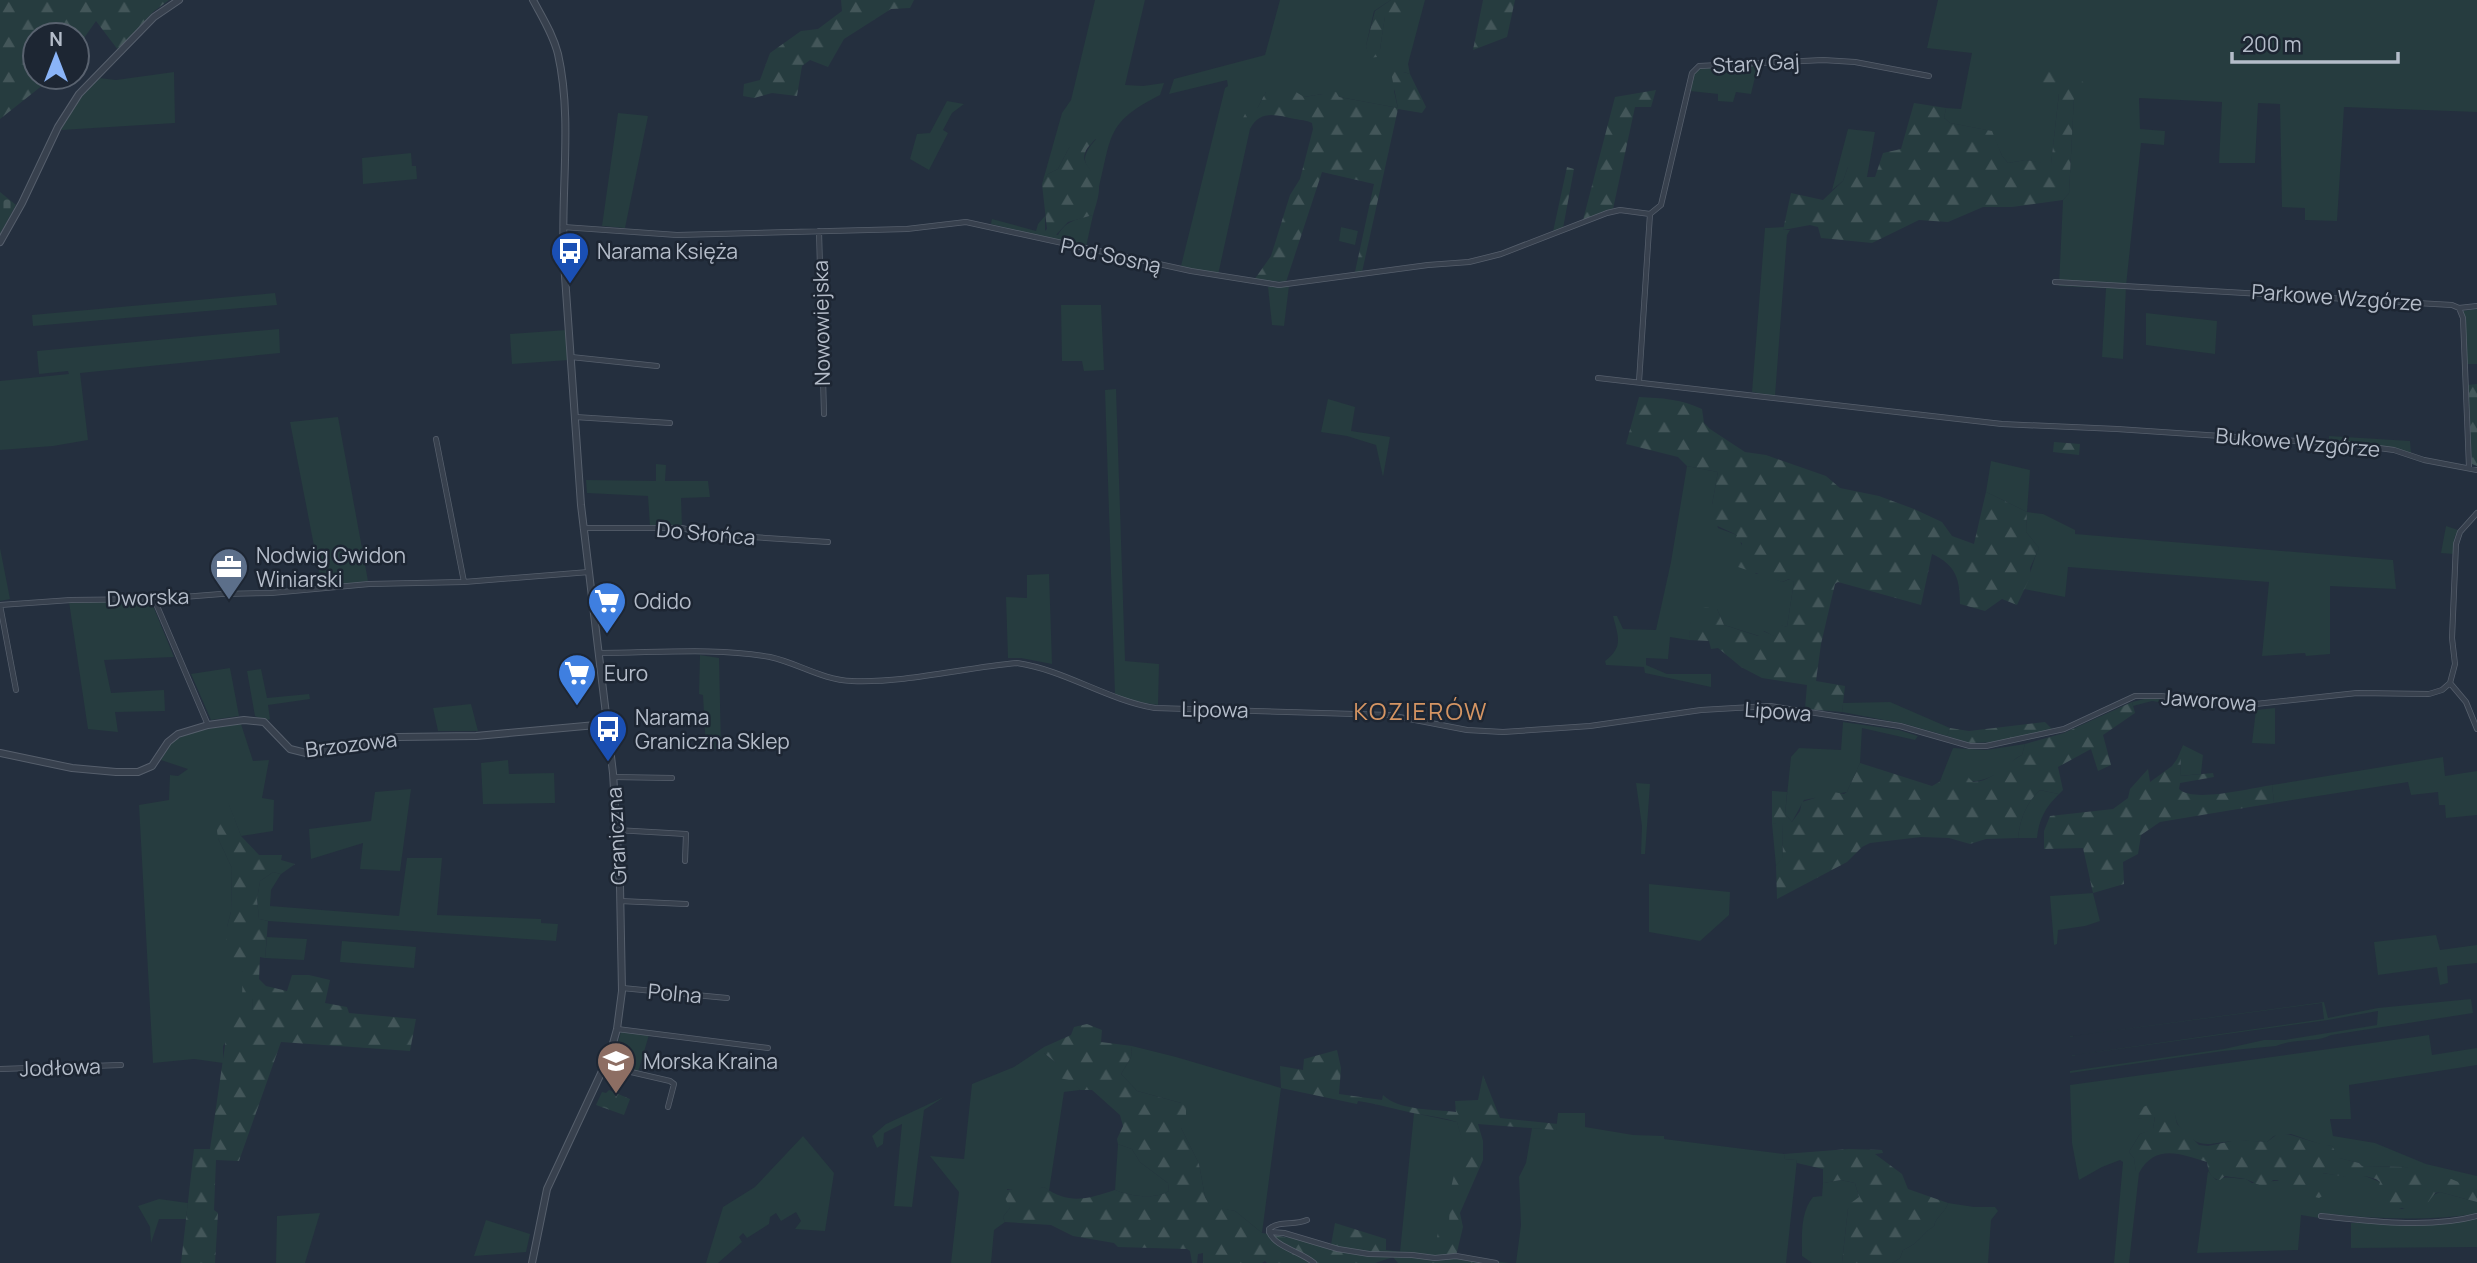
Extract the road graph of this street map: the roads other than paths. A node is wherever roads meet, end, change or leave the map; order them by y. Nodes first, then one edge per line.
1 (179, 0) edge
2 (533, 0) edge
3 (1929, 76) dead end
4 (1650, 214) junction
5 (562, 227) junction
6 (819, 231) junction
7 (0, 242) edge
8 (2054, 282) dead end
9 (2477, 306) edge
10 (2459, 308) junction
11 (571, 357) junction
12 (657, 366) dead end
13 (1598, 378) dead end
14 (1639, 382) junction
15 (824, 414) dead end
16 (575, 417) junction
17 (670, 423) dead end
18 (436, 439) dead end
19 (2469, 467) junction
20 (2477, 470) edge
21 (2477, 513) edge
22 (583, 528) junction
23 (828, 541) dead end
24 (589, 572) junction
25 (464, 582) junction
26 (154, 599) junction
27 (0, 605) edge
28 (598, 653) junction
29 (2450, 683) junction
30 (16, 690) dead end
31 (1840, 717) joint
32 (607, 724) junction
33 (208, 725) junction
34 (2477, 729) edge
35 (0, 753) edge
36 (613, 776) junction
37 (671, 778) dead end
38 (616, 830) junction
39 (685, 861) dead end
40 (620, 901) junction
41 (686, 904) dead end
42 (622, 988) junction
43 (727, 998) dead end
44 (617, 1029) junction
45 (768, 1048) dead end
46 (121, 1065) dead end
47 (605, 1066) junction
48 (0, 1069) edge
49 (668, 1107) dead end
50 (2321, 1216) dead end
51 (2477, 1216) edge
52 (1307, 1220) dead end
53 (1269, 1232) junction
54 (532, 1263) edge
55 (1314, 1263) edge
56 (1496, 1263) edge

1 - 7 street
2 - 5 street, Graniczna
3 - 4 street, Stary Gaj
4 - 6 street, Pod Sosną
4 - 14 street
5 - 6 street, Pod Sosną
5 - 11 street, Graniczna
6 - 15 street, Nowowiejska
8 - 10 street, Parkowe Wzgórze
9 - 10 street, Parkowe Wzgórze
10 - 19 street
11 - 12 street
11 - 16 street, Graniczna
13 - 14 street, Bukowe Wzgórze
14 - 19 street, Bukowe Wzgórze
16 - 17 street
16 - 22 street, Graniczna
18 - 25 street
19 - 20 street, Bukowe Wzgórze
21 - 29 street
22 - 23 street, Do Słońca
22 - 24 street, Graniczna
24 - 25 street, Dworska
24 - 28 street, Graniczna
25 - 26 street, Dworska
26 - 27 street, Dworska
26 - 33 street
27 - 30 street
28 - 31 street, Lipowa
28 - 32 street, Graniczna
29 - 31 street, Jaworowa
29 - 34 street
32 - 33 street, Brzozowa
32 - 36 street, Graniczna
33 - 35 street, Brzozowa
36 - 37 street
36 - 38 street, Graniczna
38 - 39 street
38 - 40 street, Graniczna
40 - 41 street
40 - 42 street, Graniczna
42 - 43 street, Polna
42 - 44 street, Graniczna
44 - 45 street
44 - 47 street, Graniczna
46 - 48 street, Jodłowa
47 - 49 street
47 - 54 street, Graniczna
50 - 51 street
52 - 53 street
53 - 55 street
53 - 56 street

